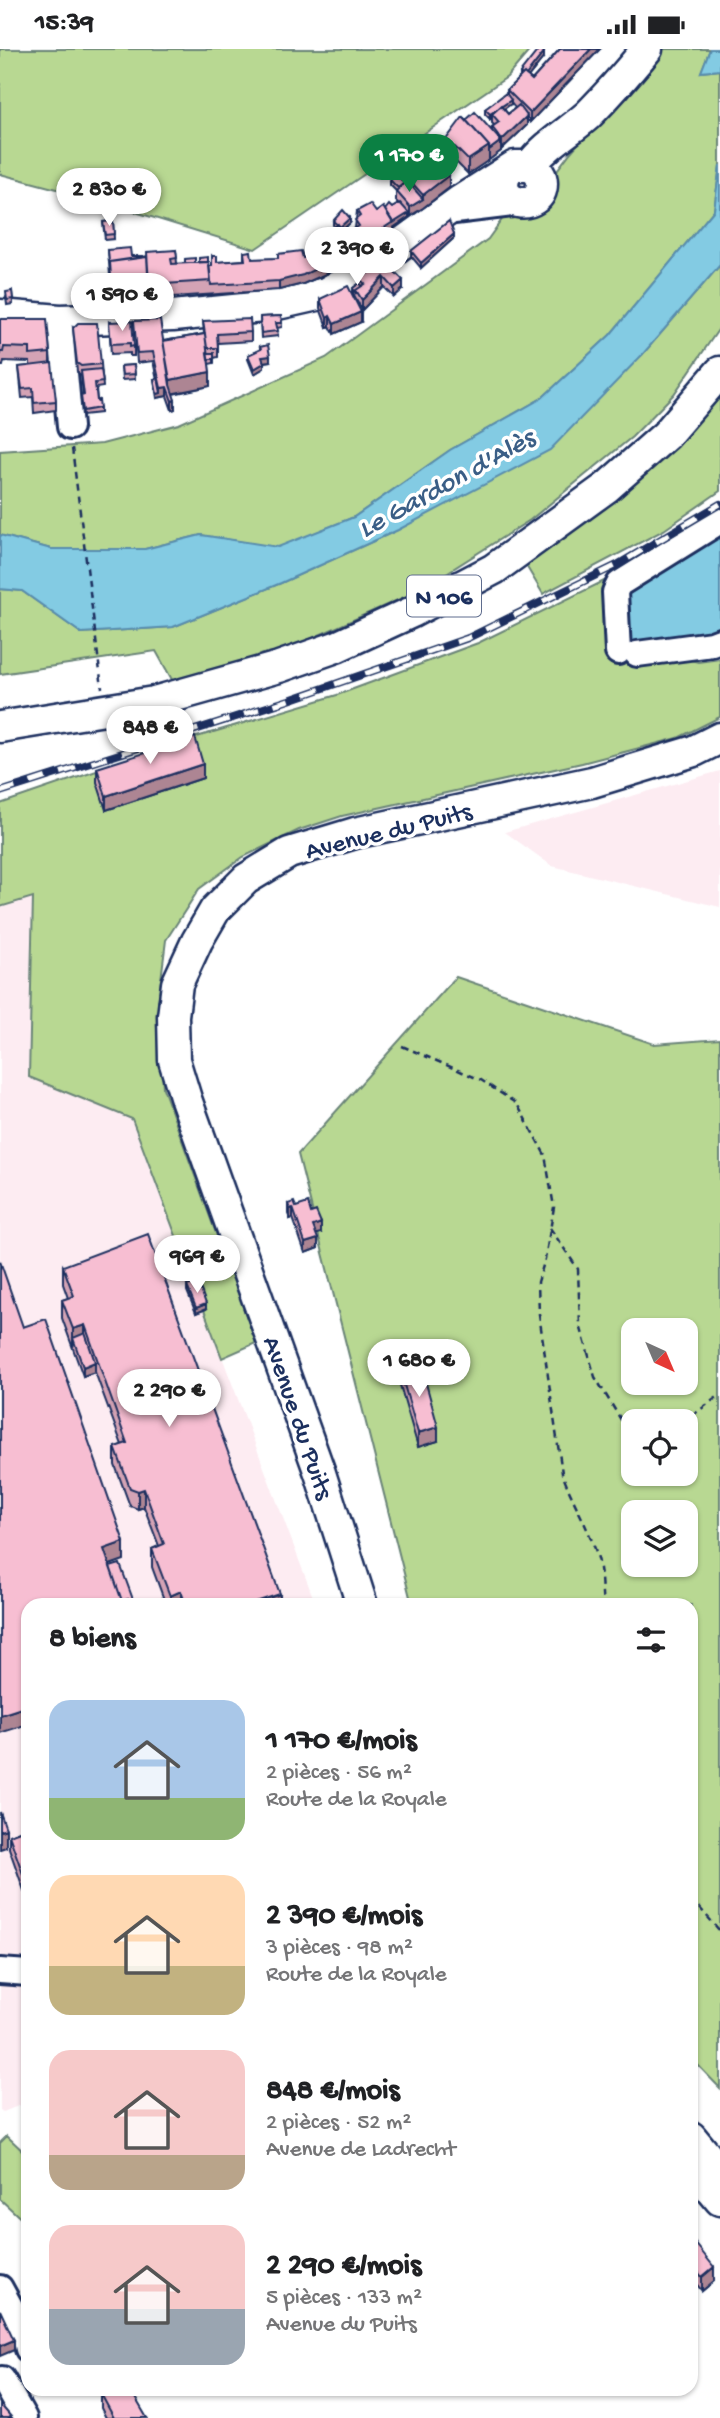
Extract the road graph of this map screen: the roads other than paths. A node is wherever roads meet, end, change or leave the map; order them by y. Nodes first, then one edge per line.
1 (647, 49) edge
2 (0, 315) edge
3 (60, 320) junction
4 (720, 372) edge
5 (70, 427) road end
6 (720, 521) edge
7 (720, 641) edge
8 (0, 727) edge
9 (720, 738) edge
10 (360, 1598) edge
11 (0, 1971) edge
12 (21, 1972) edge
13 (698, 2145) edge
14 (720, 2172) edge
15 (698, 2173) edge
16 (720, 2200) edge
17 (0, 2288) edge
18 (21, 2326) edge
19 (21, 2364) edge
20 (1, 2380) edge
21 (24, 2418) edge

1 - 3 main road
2 - 3 main road
3 - 5 street
4 - 8 main road, N 106
6 - 7 street
9 - 10 main road, Avenue du Puits
11 - 12 street
13 - 14 main road
15 - 16 main road
17 - 18 street
19 - 20 street
20 - 21 street

